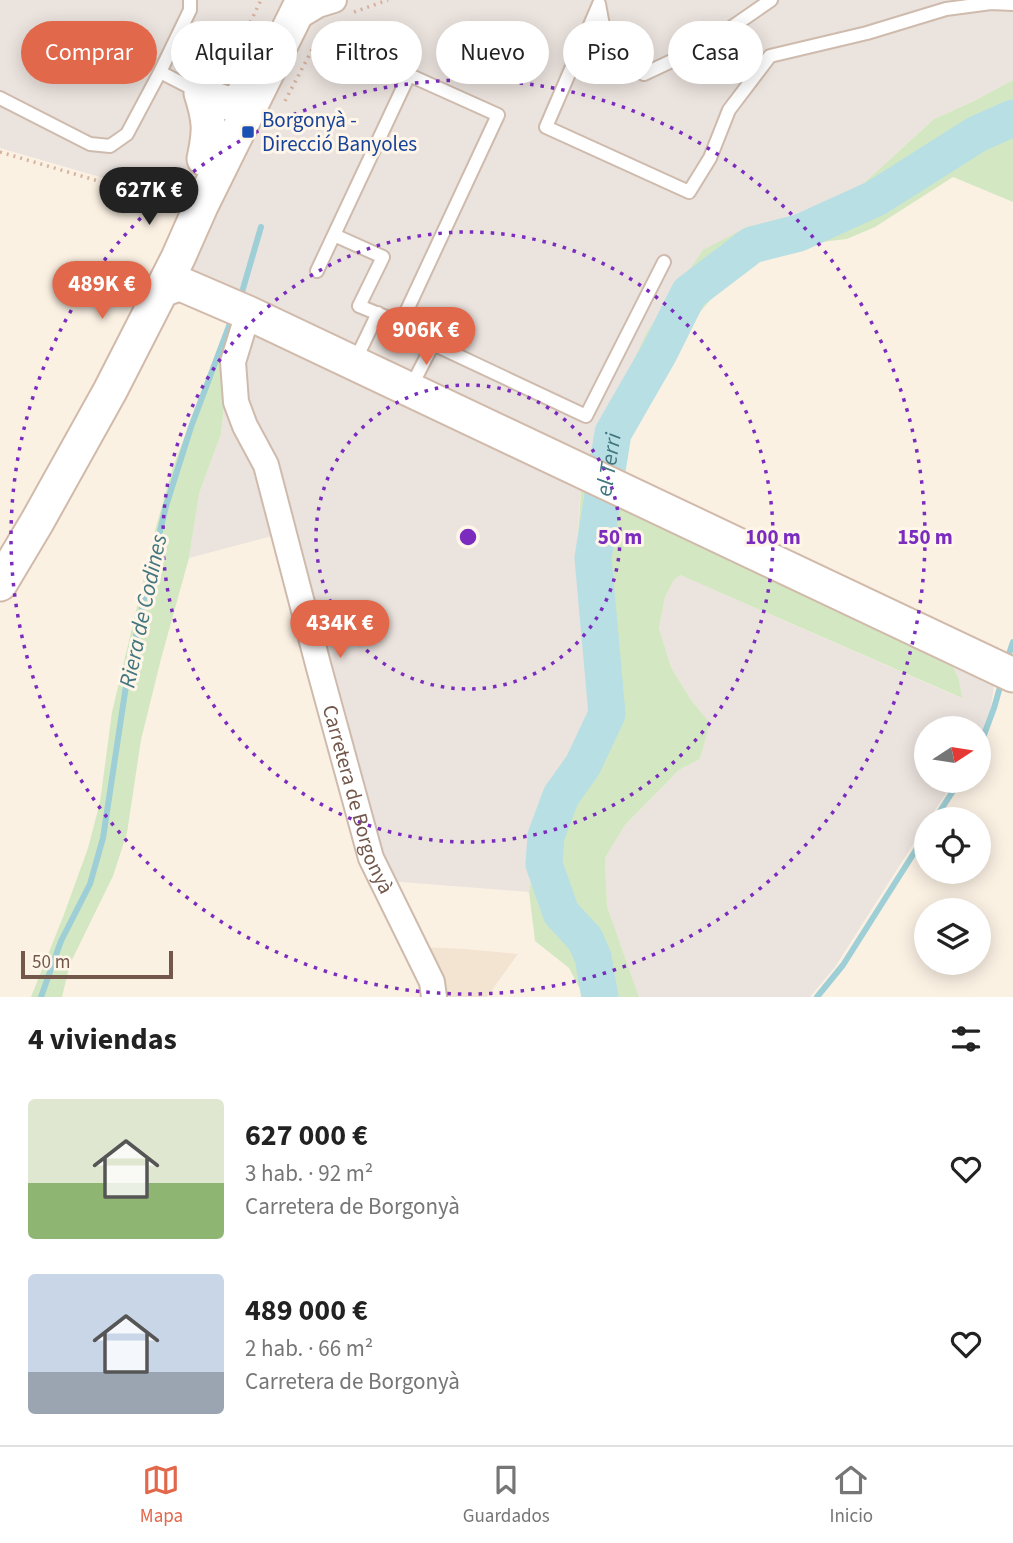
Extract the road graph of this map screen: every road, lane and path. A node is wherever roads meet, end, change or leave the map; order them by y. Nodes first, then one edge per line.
1 (190, 0) edge
2 (388, 0) edge
3 (771, 0) edge
4 (599, 2) edge
5 (1013, 4) edge
6 (316, 7) edge
7 (160, 72) junction
8 (0, 98) edge
9 (221, 103) junction
10 (282, 107) dead end
11 (0, 152) edge
12 (193, 186) junction
13 (334, 235) junction
14 (664, 262) dead end
15 (317, 271) dead end
16 (172, 279) junction
17 (248, 313) junction
18 (378, 313) junction
19 (354, 363) junction
20 (410, 390) junction
21 (77, 412) junction
22 (0, 570) edge
23 (0, 584) edge
24 (1013, 675) edge
25 (434, 997) edge

1 - 7 lane
2 - 6 path
3 - 4 lane
4 - 5 lane
6 - 9 main road
6 - 9 main road
6 - 10 path
6 - 12 main road
7 - 8 lane
7 - 9 lane
9 - 12 main road
9 - 12 main road
11 - 12 path
12 - 16 main road
12 - 21 main road
13 - 15 lane
13 - 18 lane
13 - 18 lane
14 - 20 lane
16 - 17 main road
16 - 21 main road
16 - 23 main road
17 - 19 main road
17 - 25 street, Carretera de Borgonyà
18 - 19 lane
19 - 20 main road
20 - 24 main road
21 - 22 main road

